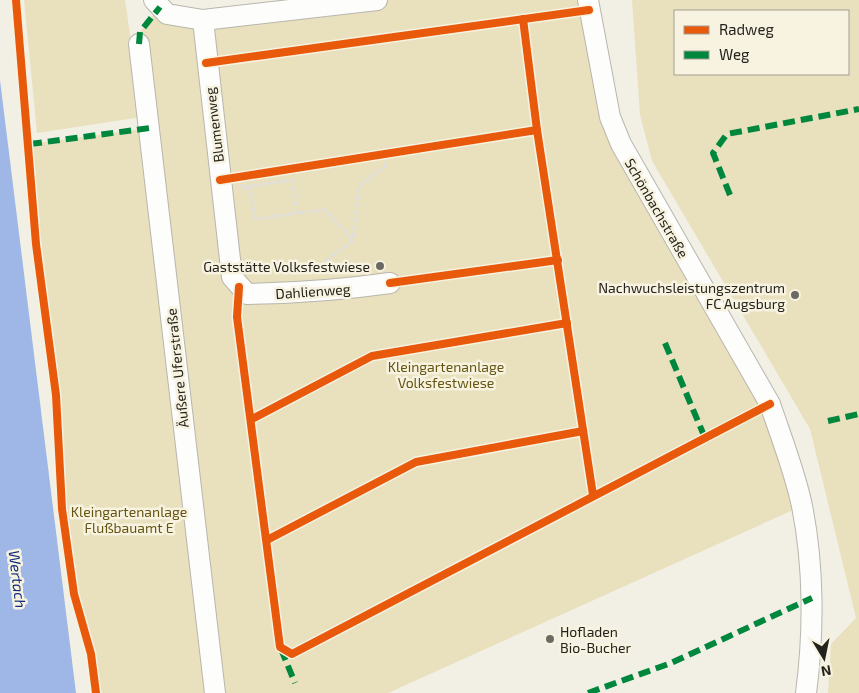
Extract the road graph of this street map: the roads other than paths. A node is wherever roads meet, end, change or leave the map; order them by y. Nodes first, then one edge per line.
1 (377, 0) edge
2 (588, 0) edge
3 (157, 3) edge
4 (255, 7) edge
5 (203, 20) junction
6 (139, 44) dead end
7 (390, 283) dead end
8 (238, 287) joint
9 (215, 693) edge
10 (806, 693) edge

1 - 4 street
2 - 10 street, Schönbachstraße
3 - 5 street
4 - 5 street
5 - 8 street, Blumenweg
6 - 9 street, Äußere Uferstraße
7 - 8 street, Dahlienweg

